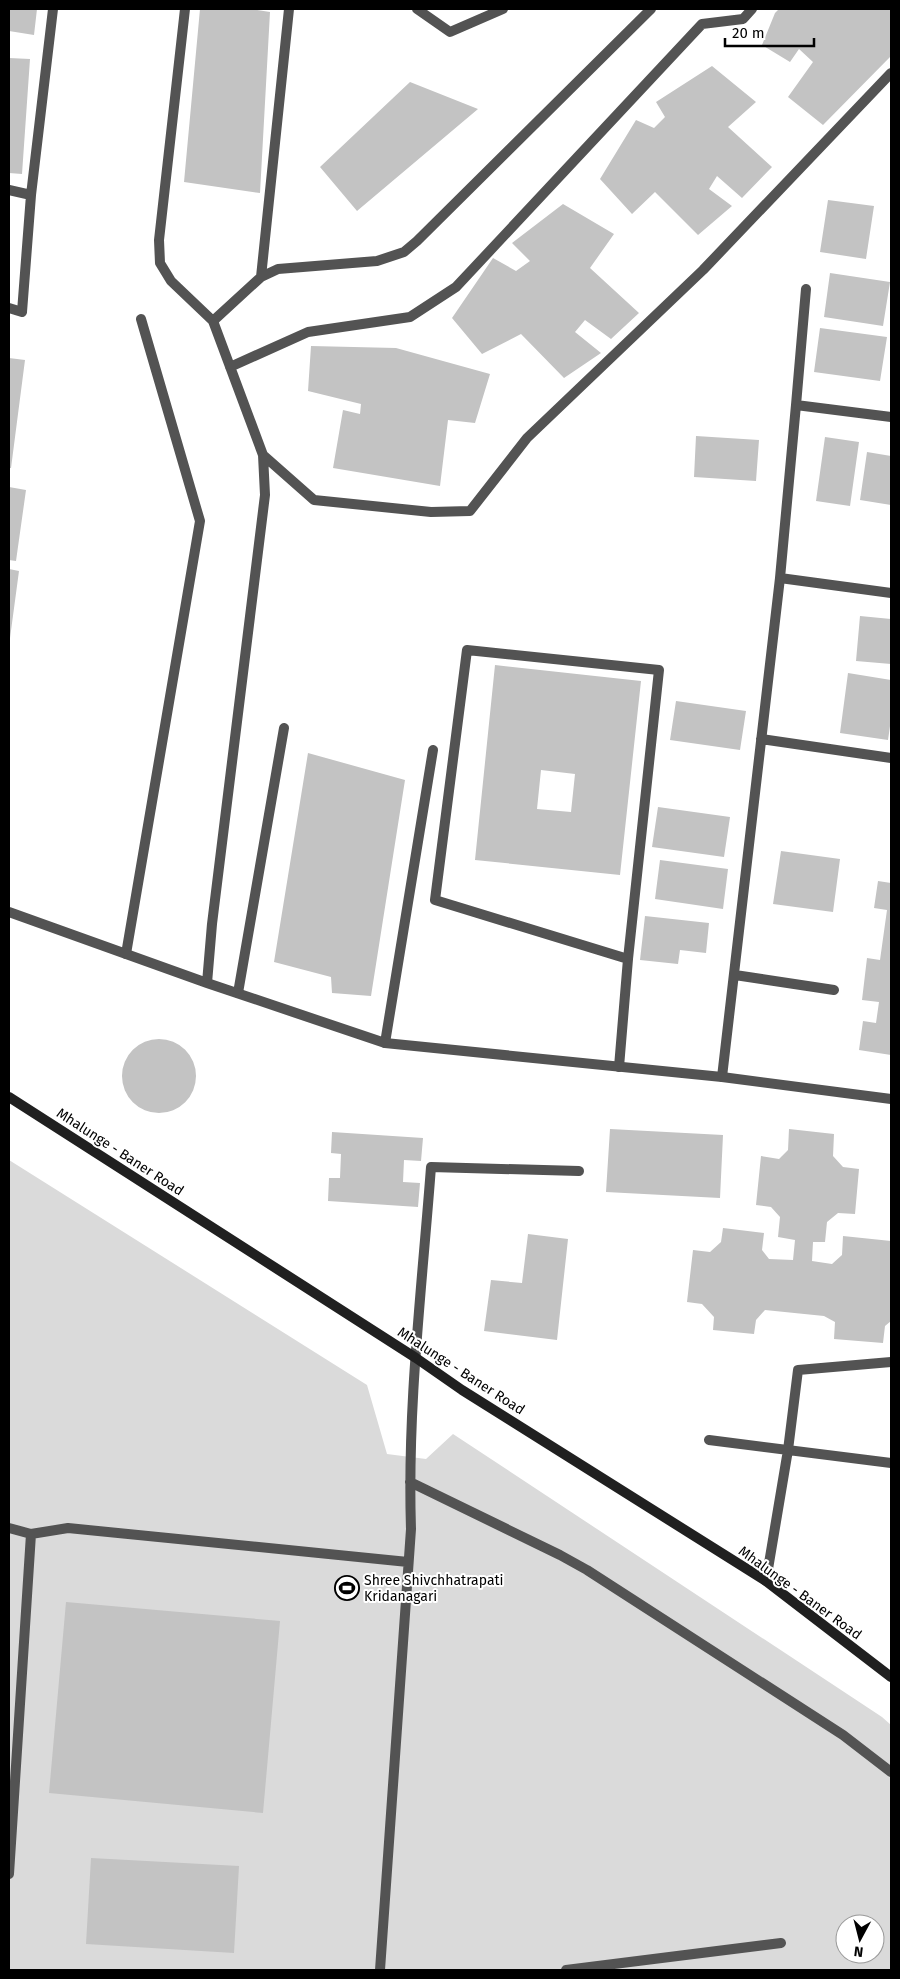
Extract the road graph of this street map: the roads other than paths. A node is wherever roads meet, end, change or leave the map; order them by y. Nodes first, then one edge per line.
1 (53, 9) edge
2 (185, 9) edge
3 (289, 9) edge
4 (417, 9) edge
5 (503, 9) edge
6 (651, 9) edge
7 (752, 9) edge
8 (891, 73) edge
9 (9, 190) edge
10 (31, 194) junction
11 (261, 277) junction
12 (806, 289) dead end
13 (9, 308) edge
14 (141, 319) dead end
15 (213, 321) junction
16 (230, 367) junction
17 (796, 405) junction
18 (891, 417) edge
19 (263, 455) junction
20 (780, 578) junction
21 (891, 593) edge
22 (284, 728) dead end
23 (761, 739) junction
24 (432, 750) dead end
25 (891, 758) edge
26 (9, 912) edge
27 (126, 954) junction
28 (628, 959) junction
29 (735, 975) junction
30 (207, 983) junction
31 (834, 990) dead end
32 (238, 993) junction
33 (385, 1044) junction
34 (619, 1067) junction
35 (722, 1077) junction
36 (9, 1097) edge
37 (891, 1099) edge
38 (579, 1171) dead end
39 (416, 1358) junction
40 (891, 1362) edge
41 (709, 1440) dead end
42 (788, 1450) junction
43 (891, 1463) edge
44 (410, 1482) junction
45 (9, 1528) edge
46 (31, 1534) junction
47 (408, 1562) junction
48 (766, 1581) junction
49 (891, 1677) edge
50 (891, 1772) edge
51 (9, 1874) edge
52 (781, 1943) dead end
53 (380, 1970) edge
54 (566, 1970) edge

1 - 10 street
2 - 15 street
3 - 11 street
4 - 5 street
6 - 11 street
7 - 16 street
8 - 19 street
9 - 10 street
10 - 13 street
11 - 15 street
12 - 17 street
14 - 27 street
15 - 16 street
16 - 19 street
17 - 18 street
17 - 20 street
19 - 30 street
20 - 21 street
20 - 23 street
22 - 32 street
23 - 25 street
23 - 29 street
24 - 33 street
26 - 27 street
27 - 30 street
28 - 28 street
28 - 34 street
29 - 31 street
29 - 35 street
30 - 32 street
32 - 33 street
33 - 34 street
34 - 35 street
35 - 37 street
36 - 39 main road, Mhalunge - Baner Road
38 - 39 street
39 - 44 street
39 - 48 main road, Mhalunge - Baner Road
40 - 42 street
41 - 42 street
42 - 43 street
42 - 48 street
44 - 47 street
44 - 50 street
45 - 46 street
46 - 47 street
46 - 51 street
47 - 53 street
48 - 49 main road, Mhalunge - Baner Road
52 - 54 street

